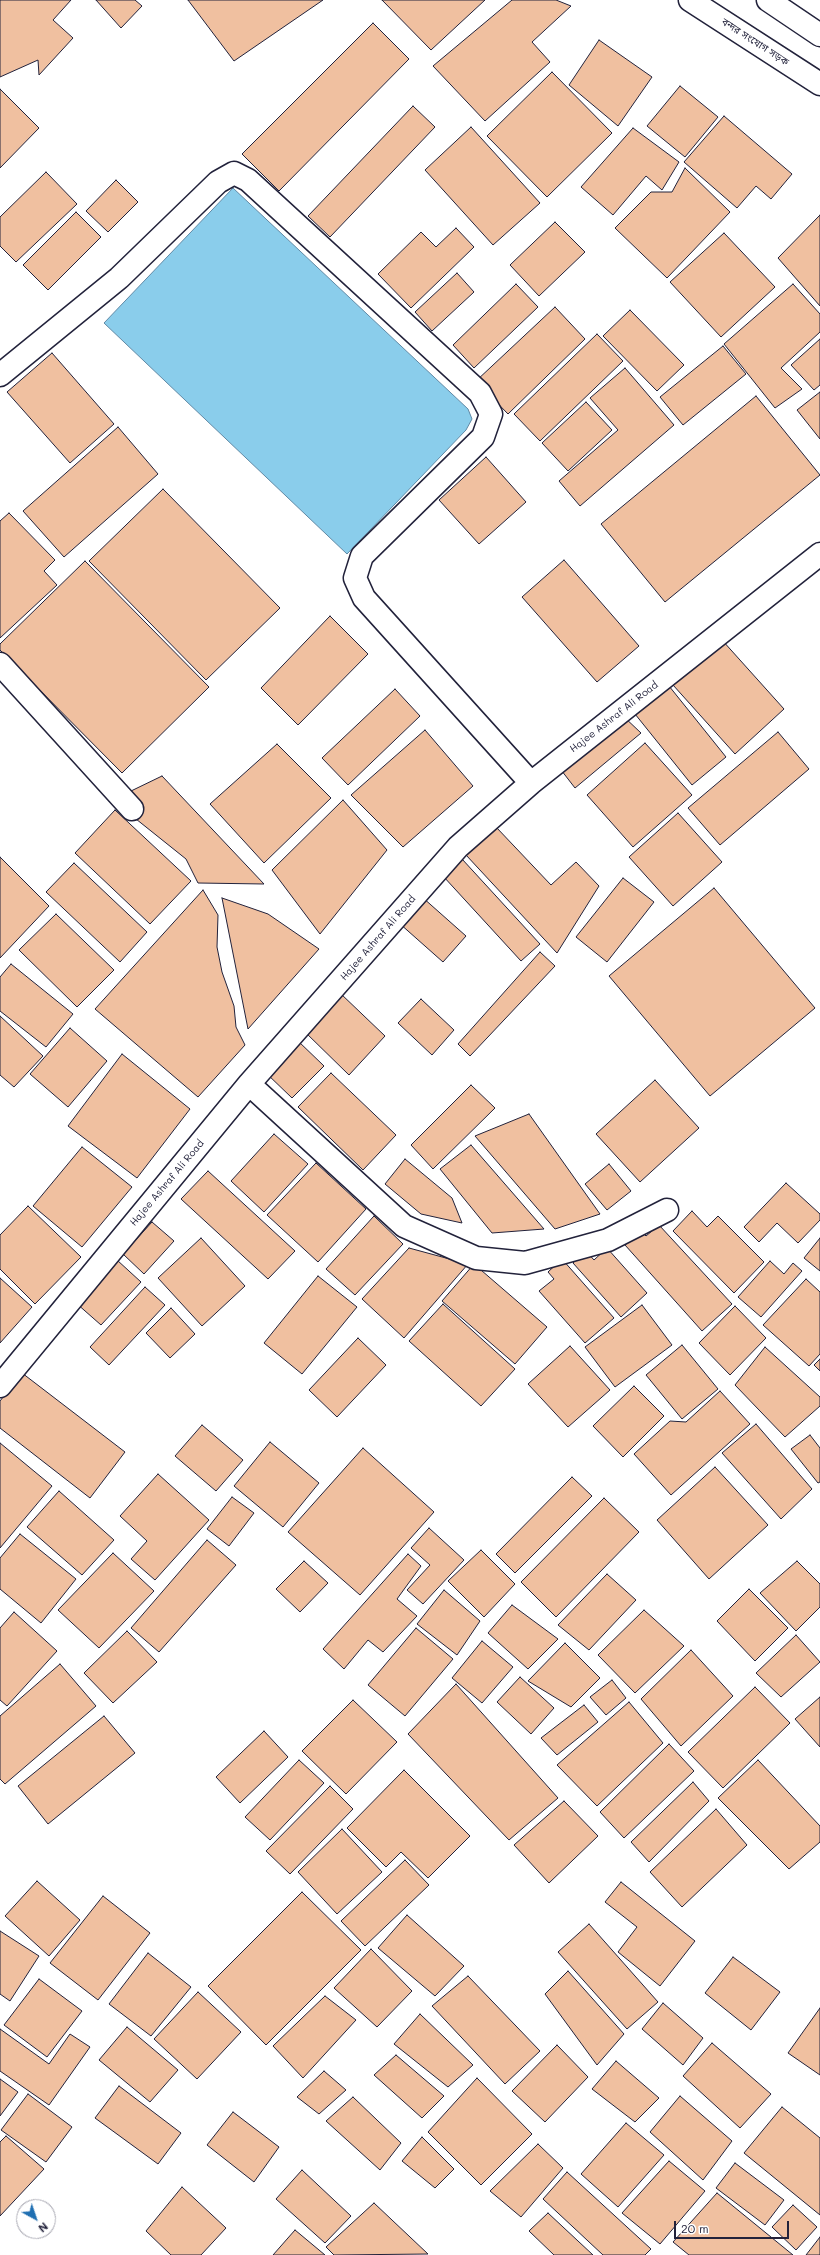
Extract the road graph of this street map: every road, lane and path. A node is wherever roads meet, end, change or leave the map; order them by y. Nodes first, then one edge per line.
1 (690, 0) edge
2 (768, 0) edge
3 (820, 35) edge
4 (820, 84) edge
5 (0, 375) edge
6 (820, 554) edge
7 (0, 664) edge
8 (531, 782) junction
9 (132, 809) dead end
10 (249, 1084) junction
11 (667, 1210) dead end
12 (0, 1386) edge

1 - 4 main road, বন্দর সংযোগ সড়ক
2 - 3 main road
5 - 8 main road
6 - 8 main road, Hajee Ashraf Ali Road
7 - 9 main road
8 - 10 main road, Hajee Ashraf Ali Road
10 - 11 main road
10 - 12 main road, Hajee Ashraf Ali Road

